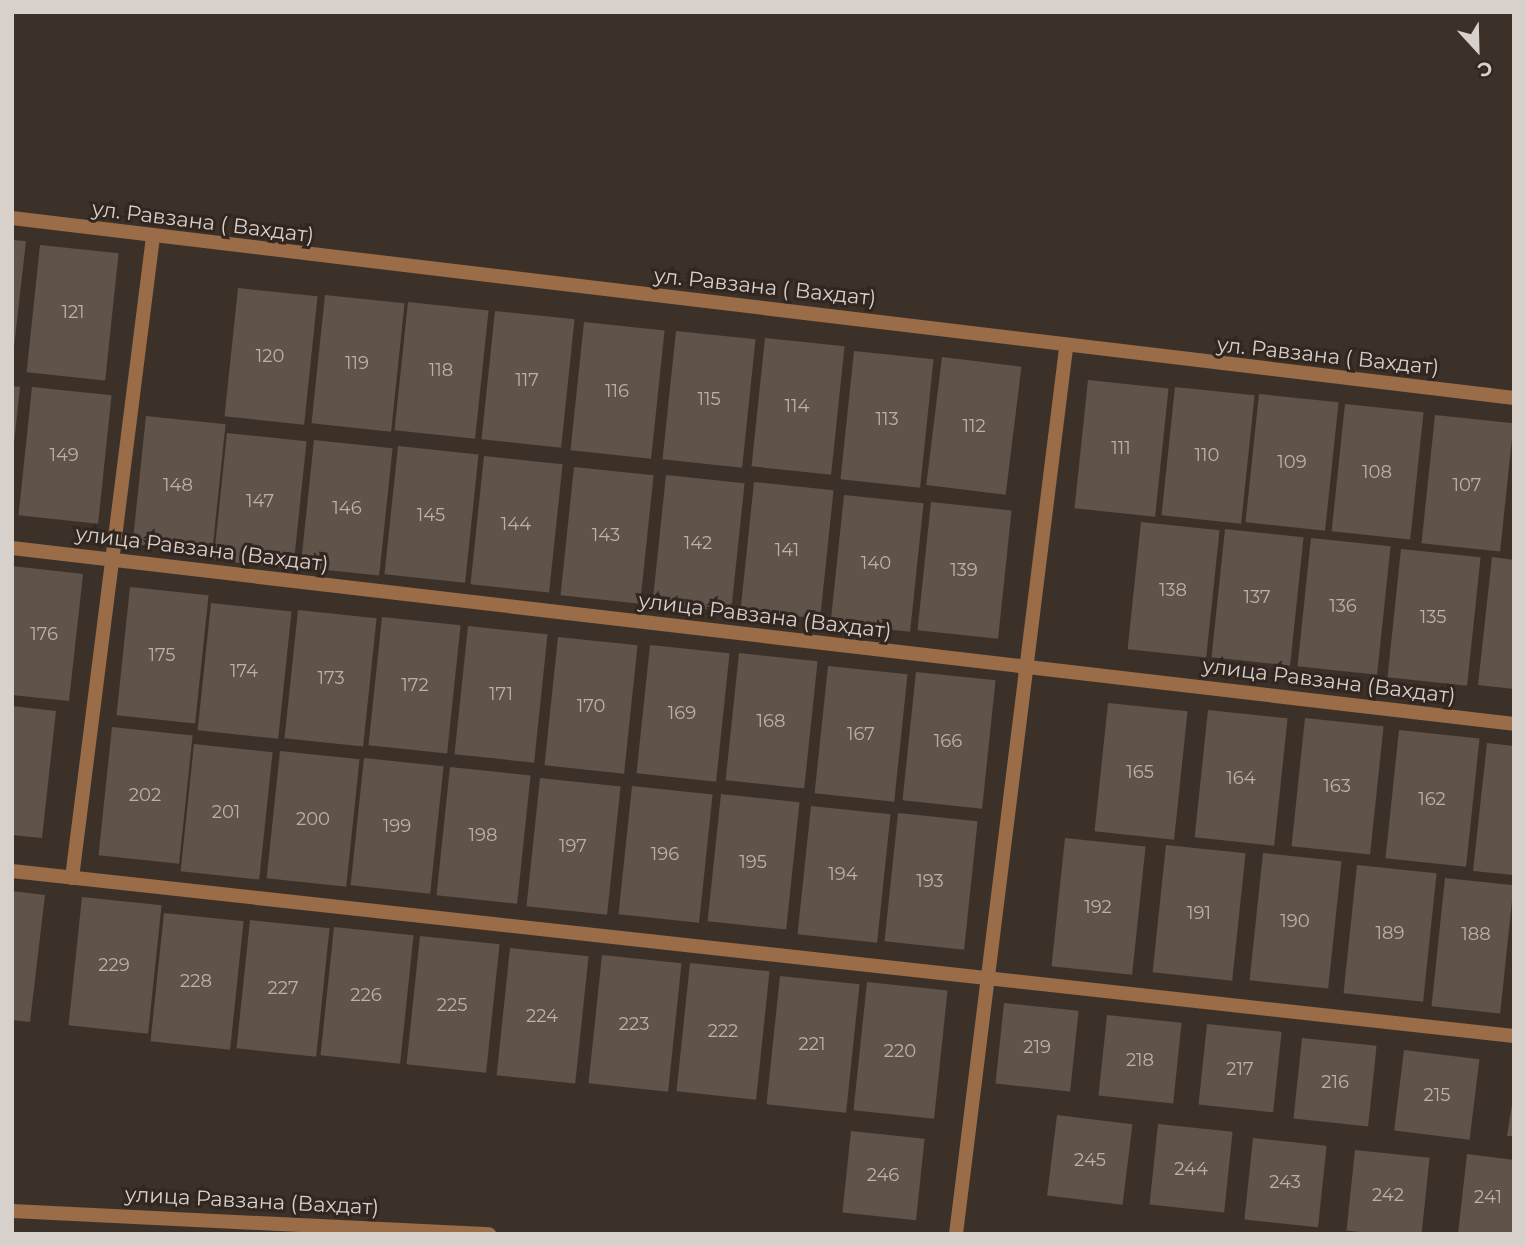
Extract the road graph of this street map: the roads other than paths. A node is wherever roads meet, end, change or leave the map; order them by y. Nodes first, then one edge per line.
1 (12, 218) edge
2 (153, 237) junction
3 (1066, 348) junction
4 (1514, 398) edge
5 (12, 548) edge
6 (109, 559) junction
7 (1027, 668) junction
8 (1514, 724) edge
9 (12, 871) edge
10 (72, 878) junction
11 (982, 980) junction
12 (1514, 1037) edge
13 (12, 1211) edge
14 (489, 1234) edge
15 (956, 1234) edge

1 - 2 street, ул. Равзана ( Вахдат)
2 - 3 street, ул. Равзана ( Вахдат)
2 - 6 street
3 - 4 street, ул. Равзана ( Вахдат)
3 - 7 street
5 - 6 street, улица Равзана (Вахдат)
6 - 7 street, улица Равзана (Вахдат)
6 - 10 street
7 - 8 street, улица Равзана (Вахдат)
7 - 11 street
9 - 10 street
10 - 11 street
11 - 12 street
11 - 15 street
13 - 14 street, улица Равзана (Вахдат)

